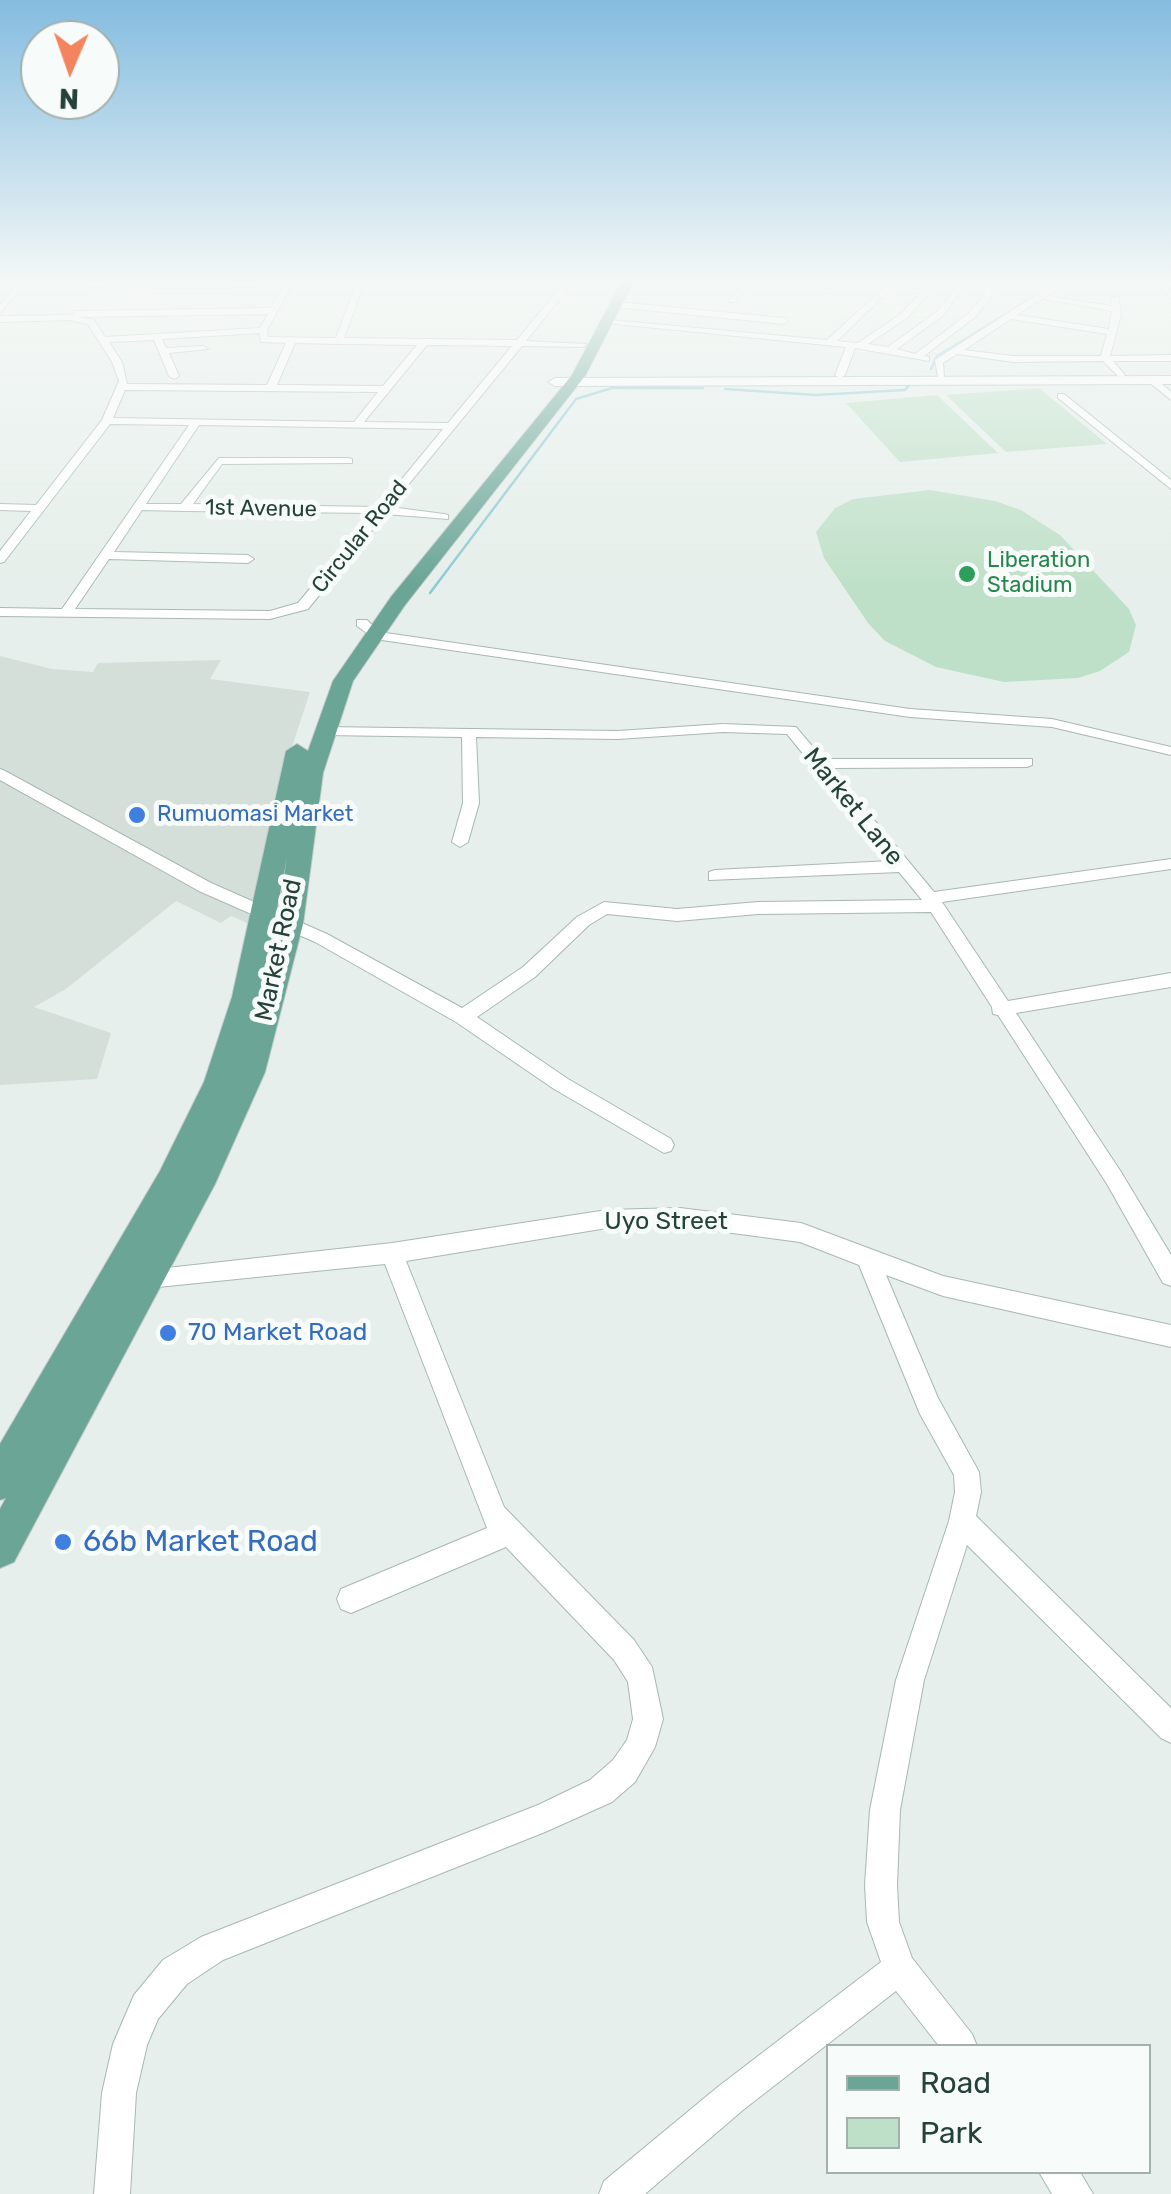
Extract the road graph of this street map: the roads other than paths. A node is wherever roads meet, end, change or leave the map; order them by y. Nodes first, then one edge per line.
1 (122, 381) edge
2 (273, 381) edge
3 (390, 381) edge
4 (486, 381) edge
5 (577, 381) edge
6 (577, 381) edge
7 (123, 387) junction
8 (270, 388) junction
9 (384, 388) junction
10 (1061, 396) dead end
11 (108, 422) junction
12 (196, 422) junction
13 (358, 424) junction
14 (450, 426) junction
15 (348, 461) dead end
16 (1171, 486) edge
17 (0, 507) edge
18 (137, 507) junction
19 (40, 508) junction
20 (184, 508) junction
21 (382, 510) junction
22 (444, 517) junction
23 (104, 555) junction
24 (0, 559) edge
25 (248, 559) dead end
26 (0, 612) edge
27 (66, 614) junction
28 (368, 629) junction
29 (324, 731) junction
30 (469, 736) junction
31 (1171, 751) edge
32 (1027, 762) dead end
33 (819, 764) junction
34 (0, 774) edge
35 (460, 842) dead end
36 (1171, 864) edge
37 (902, 866) junction
38 (715, 876) dead end
39 (932, 902) junction
40 (277, 920) junction
41 (1171, 980) edge
42 (1000, 1008) junction
43 (463, 1017) junction
44 (664, 1144) dead end
45 (392, 1253) junction
46 (868, 1259) junction
47 (1171, 1276) edge
48 (148, 1278) junction
49 (1171, 1336) edge
50 (0, 1481) edge
51 (962, 1521) junction
52 (507, 1533) junction
53 (0, 1548) edge
54 (352, 1600) dead end
55 (1171, 1728) edge
56 (899, 1968) junction
57 (958, 2044) edge
58 (1060, 2174) edge
59 (112, 2194) edge
60 (618, 2194) edge
61 (1075, 2194) edge

1 - 7 street
2 - 8 street
3 - 9 street
4 - 14 street, Circular Road
5 - 22 main road, Market Road
6 - 28 main road, Market Road
7 - 8 street
7 - 11 street
8 - 9 street
9 - 13 street
10 - 16 street
11 - 12 street
11 - 19 street
12 - 13 street
12 - 18 street
13 - 14 street
14 - 21 street, Circular Road
15 - 20 street
17 - 19 street
18 - 20 street, 1st Avenue
18 - 23 street
19 - 24 street
20 - 21 street, 1st Avenue
21 - 22 street, 1st Avenue
21 - 27 street, Circular Road
22 - 28 main road, Market Road
23 - 25 street
23 - 27 street
26 - 27 street, Circular Road
28 - 29 main road, Market Road
28 - 31 street
28 - 40 main road, Market Road
29 - 30 street, Market Lane
29 - 40 main road, Market Road
30 - 33 street, Market Lane
30 - 35 street
32 - 33 street
33 - 37 street, Market Lane
34 - 40 street
36 - 39 street
37 - 38 street
37 - 39 street, Market Lane
39 - 42 street, Market Lane
39 - 43 street
40 - 43 street
40 - 48 main road, Market Road
40 - 50 main road, Market Road
41 - 42 street
42 - 47 street, Market Lane
43 - 44 street
45 - 46 street, Uyo Street
45 - 48 street, Uyo Street
45 - 52 street
46 - 49 street, Uyo Street
46 - 51 street
48 - 53 main road, Market Road
51 - 55 street
51 - 56 street
52 - 54 street
52 - 59 street
56 - 57 street
56 - 60 street
58 - 61 street

